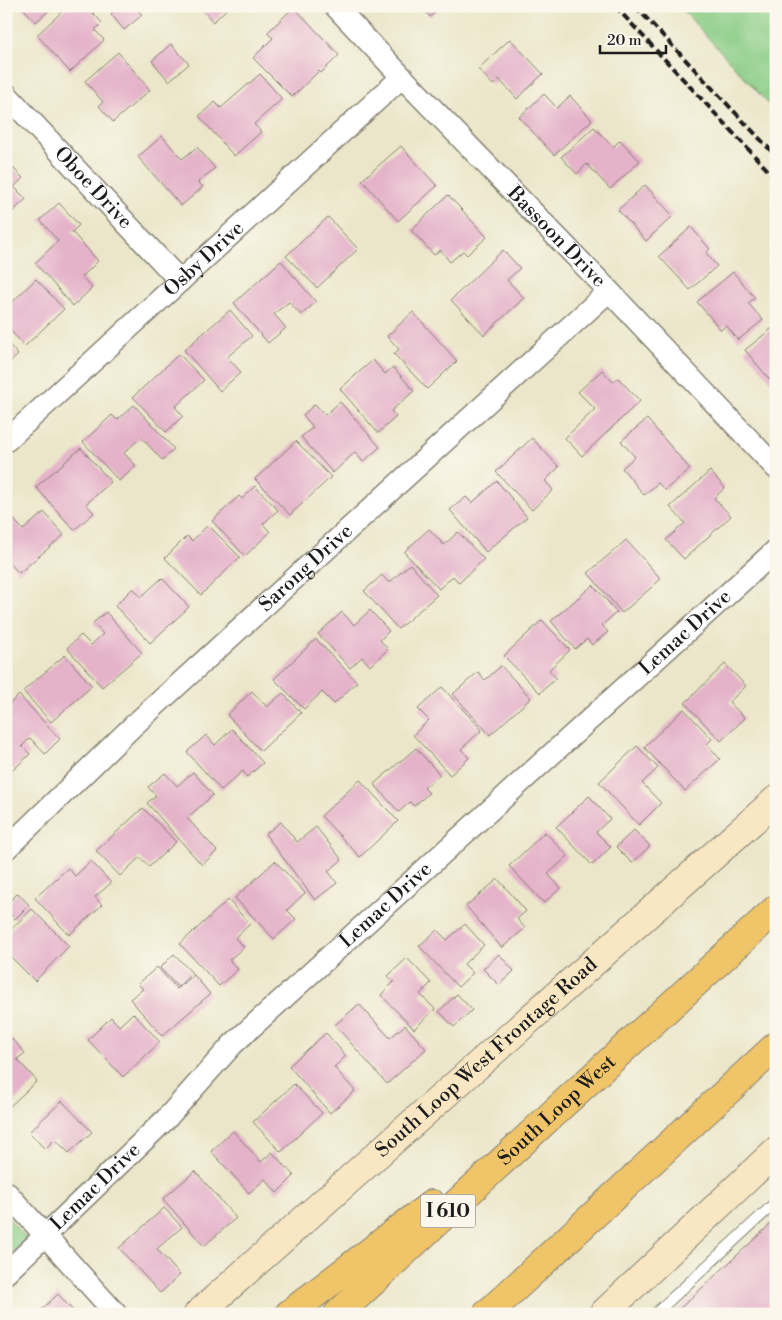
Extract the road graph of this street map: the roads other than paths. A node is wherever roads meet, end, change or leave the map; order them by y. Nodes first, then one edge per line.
1 (336, 6) edge
2 (402, 77) junction
3 (6, 94) edge
4 (180, 281) junction
5 (609, 291) junction
6 (6, 441) edge
7 (776, 468) edge
8 (776, 550) edge
9 (776, 800) edge
10 (6, 849) edge
11 (776, 909) edge
12 (776, 1046) edge
13 (559, 1108) junction
14 (776, 1151) edge
15 (629, 1183) junction
16 (6, 1192) edge
17 (776, 1202) edge
18 (46, 1236) junction
19 (6, 1273) edge
20 (116, 1314) edge
21 (198, 1314) edge
22 (289, 1314) edge
23 (338, 1314) edge
24 (487, 1314) edge
25 (512, 1314) edge
26 (603, 1314) edge
27 (655, 1314) edge

1 - 2 street, Bassoon Drive
2 - 4 street, Osby Drive
2 - 5 street, Bassoon Drive
3 - 4 street, Oboe Drive
4 - 6 street, Osby Drive
5 - 7 street, Bassoon Drive
5 - 10 street, Sarong Drive
8 - 18 street, Lemac Drive
9 - 21 main road, South Loop West Frontage Road
11 - 13 highway, South Loop West / I 610
12 - 15 highway
13 - 22 highway
13 - 23 highway, South Loop West / I 610
14 - 26 main road
15 - 24 highway
15 - 25 highway
16 - 18 street
17 - 27 lane
18 - 19 street, Lemac Drive
18 - 20 street

